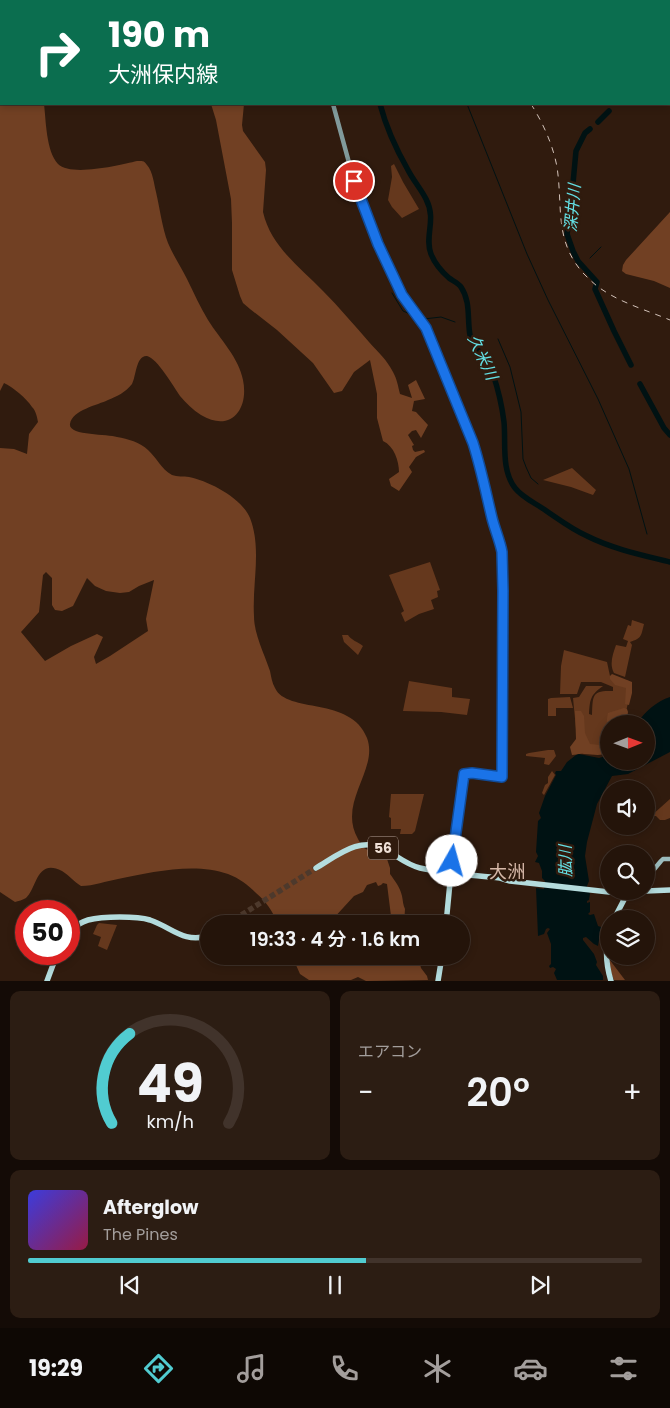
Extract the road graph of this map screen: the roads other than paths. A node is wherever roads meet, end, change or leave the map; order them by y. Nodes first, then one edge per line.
1 (333, 105) edge
2 (670, 859) edge
3 (316, 868) tunnel mouth
4 (655, 868) edge
5 (451, 872) junction
6 (655, 890) edge
7 (670, 890) edge
8 (600, 891) edge
9 (447, 915) edge
10 (80, 923) edge
11 (200, 937) edge
12 (53, 965) edge
13 (440, 965) edge
14 (606, 965) edge
15 (47, 980) edge
16 (438, 980) edge
17 (610, 980) edge

1 - 5 main road
2 - 4 main road
3 - 5 highway, 56
5 - 8 highway, 56
5 - 9 highway
6 - 7 highway, 56
10 - 11 highway
12 - 15 highway
13 - 16 highway
14 - 17 highway

